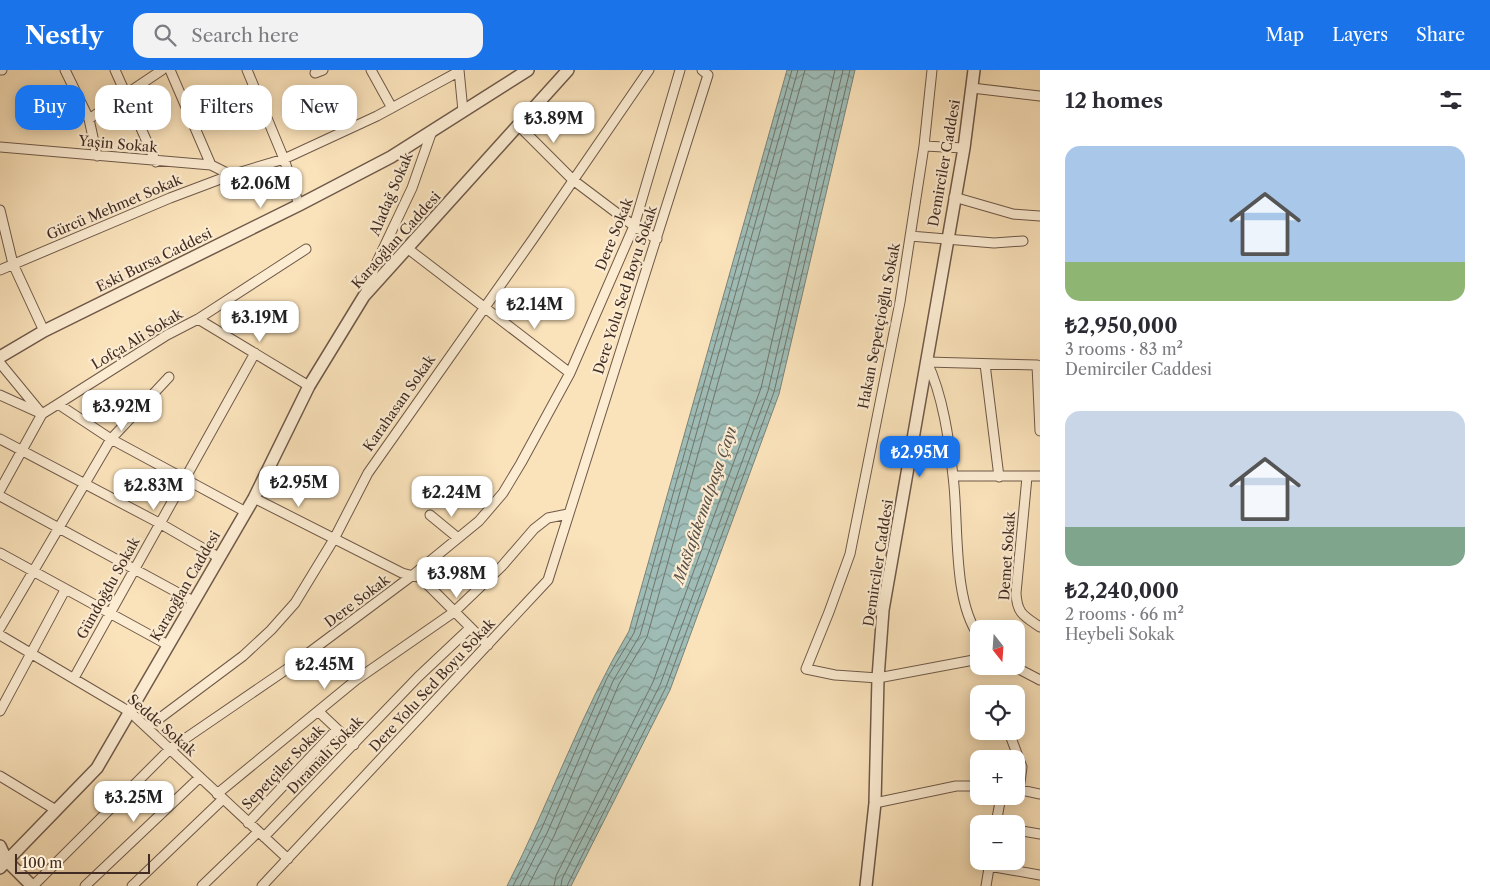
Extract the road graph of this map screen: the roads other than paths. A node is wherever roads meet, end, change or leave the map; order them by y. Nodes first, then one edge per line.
1 (65, 70) edge
2 (115, 70) edge
3 (162, 70) edge
4 (170, 70) edge
5 (247, 70) edge
6 (371, 70) edge
7 (528, 70) edge
8 (568, 70) edge
9 (649, 70) edge
10 (680, 70) edge
11 (932, 70) edge
12 (974, 70) edge
13 (458, 71) edge
14 (705, 72) edge
15 (122, 85) edge
16 (140, 85) edge
17 (972, 88) junction
18 (1040, 96) edge
19 (392, 108) junction
20 (463, 111) junction
21 (95, 115) edge
22 (89, 119) junction
23 (519, 126) junction
24 (142, 130) edge
25 (432, 130) junction
26 (924, 146) junction
27 (0, 147) edge
28 (964, 148) junction
29 (98, 156) junction
30 (284, 159) junction
31 (156, 162) junction
32 (211, 165) junction
33 (231, 176) junction
34 (573, 180) junction
35 (954, 198) junction
36 (299, 205) junction
37 (0, 210) edge
38 (1040, 216) edge
39 (634, 226) junction
40 (910, 236) junction
41 (656, 239) junction
42 (946, 240) junction
43 (1023, 241) dead end
44 (407, 248) junction
45 (306, 249) dead end
46 (13, 264) junction
47 (0, 270) edge
48 (364, 296) junction
49 (485, 306) junction
50 (198, 319) junction
51 (44, 331) junction
52 (255, 353) junction
53 (0, 357) edge
54 (927, 362) junction
55 (0, 363) edge
56 (985, 364) junction
57 (570, 373) junction
58 (169, 377) dead end
59 (309, 386) junction
60 (0, 395) edge
61 (58, 404) junction
62 (42, 414) junction
63 (1040, 429) edge
64 (0, 439) edge
65 (111, 439) junction
66 (22, 449) junction
67 (953, 476) junction
68 (1040, 476) edge
69 (998, 477) junction
70 (1027, 477) junction
71 (185, 481) junction
72 (84, 483) junction
73 (0, 490) edge
74 (0, 496) edge
75 (254, 498) junction
76 (246, 512) junction
77 (568, 514) junction
78 (430, 515) dead end
79 (161, 524) junction
80 (59, 527) junction
81 (458, 538) junction
82 (334, 539) junction
83 (0, 553) edge
84 (218, 557) junction
85 (134, 569) junction
86 (32, 572) junction
87 (413, 576) junction
88 (64, 590) junction
89 (193, 601) junction
90 (454, 612) junction
91 (109, 614) junction
92 (971, 620) edge
93 (1040, 627) edge
94 (0, 628) edge
95 (470, 628) junction
96 (0, 635) edge
97 (168, 645) junction
98 (488, 645) junction
99 (31, 654) junction
100 (970, 661) edge
101 (1025, 672) edge
102 (74, 678) junction
103 (878, 678) junction
104 (1040, 680) edge
105 (4, 694) edge
106 (0, 711) edge
107 (318, 711) junction
108 (130, 712) junction
109 (148, 727) junction
110 (338, 729) junction
111 (354, 745) junction
112 (170, 748) junction
113 (0, 776) edge
114 (200, 777) junction
115 (970, 786) edge
116 (1025, 791) edge
117 (1040, 794) edge
118 (220, 797) junction
119 (874, 803) junction
120 (56, 810) junction
121 (248, 823) junction
122 (1025, 832) edge
123 (1040, 834) edge
124 (261, 835) junction
125 (0, 846) edge
126 (288, 860) junction
127 (2, 862) edge
128 (988, 870) edge
129 (1017, 870) edge
130 (1040, 875) edge
131 (32, 886) edge
132 (85, 886) edge
133 (132, 886) edge
134 (202, 886) edge
135 (262, 886) edge
136 (866, 886) edge
137 (986, 886) edge

1 - 22 street
2 - 15 street
3 - 16 street
4 - 32 street
5 - 30 street
6 - 19 street
7 - 20 street, Eski Bursa Caddesi
8 - 23 street, Karaoğlan Caddesi
9 - 34 street, Karahasan Sokak
10 - 39 street, Dere Sokak
11 - 26 street, Hakan Sepetçioğlu Sokak
12 - 17 street, Demirciler Caddesi
13 - 19 street, Gürcü Mehmet Sokak
13 - 20 street
14 - 41 street, Dere Yolu Sed Boyu Sokak
17 - 18 street
17 - 28 street, Demirciler Caddesi
19 - 30 street, Gürcü Mehmet Sokak
20 - 25 street, Eski Bursa Caddesi
21 - 22 street
22 - 29 street
23 - 34 street
23 - 44 street, Karaoğlan Caddesi
24 - 31 street
25 - 36 street, Eski Bursa Caddesi
25 - 48 street, Aladağ Sokak
26 - 28 street
26 - 40 street, Hakan Sepetçioğlu Sokak
27 - 29 street, Yaşin Sokak
28 - 35 street, Demirciler Caddesi
29 - 31 street, Yaşin Sokak
30 - 33 street, Gürcü Mehmet Sokak
30 - 36 street
31 - 32 street, Yaşin Sokak
32 - 33 street, Yaşin Sokak
33 - 46 street, Gürcü Mehmet Sokak
34 - 39 street
34 - 49 street, Karahasan Sokak
35 - 38 street
35 - 42 street, Demirciler Caddesi
36 - 51 street, Eski Bursa Caddesi
37 - 46 street
39 - 41 street
39 - 57 street, Dere Sokak
40 - 42 street
40 - 103 street, Hakan Sepetçioğlu Sokak
41 - 77 street, Dere Yolu Sed Boyu Sokak
42 - 43 street
42 - 54 street, Demirciler Caddesi
44 - 48 street, Karaoğlan Caddesi
44 - 49 street
45 - 50 street, Lofça Ali Sokak
46 - 47 street, Gürcü Mehmet Sokak
46 - 51 street
48 - 59 street, Karaoğlan Caddesi
49 - 57 street
49 - 82 street, Karahasan Sokak
50 - 52 street
50 - 61 street, Lofça Ali Sokak
51 - 53 street, Eski Bursa Caddesi
52 - 59 street
52 - 71 street, Gündoğdu Sokak
54 - 56 street
54 - 67 street
54 - 103 street, Demirciler Caddesi
55 - 62 street
56 - 63 street
56 - 69 street
57 - 81 street, Dere Sokak
58 - 65 street
59 - 75 street, Karaoğlan Caddesi
60 - 62 street
61 - 62 street, Lofça Ali Sokak
61 - 65 street
62 - 66 street
64 - 66 street
65 - 71 street
65 - 72 street
66 - 72 street
66 - 73 street
67 - 69 street
67 - 92 street
68 - 70 street
69 - 70 street
70 - 93 street, Demet Sokak
71 - 76 street
71 - 79 street, Gündoğdu Sokak
72 - 79 street
72 - 80 street
74 - 80 street
75 - 76 street, Karaoğlan Caddesi
75 - 82 street
76 - 84 street, Karaoğlan Caddesi
77 - 90 street
77 - 98 street, Dere Yolu Sed Boyu Sokak
78 - 81 street
79 - 84 street
79 - 85 street, Gündoğdu Sokak
80 - 85 street
80 - 86 street
81 - 87 street, Dere Sokak
82 - 87 street
82 - 109 street, Karahasan Sokak
83 - 86 street
84 - 89 street, Karaoğlan Caddesi
85 - 89 street
85 - 91 street, Gündoğdu Sokak
86 - 88 street
86 - 94 street
87 - 90 street
87 - 112 street, Dere Sokak
88 - 91 street
88 - 99 street
89 - 97 street, Karaoğlan Caddesi
90 - 95 street
90 - 107 street
91 - 97 street
91 - 102 street, Gündoğdu Sokak
95 - 98 street
95 - 111 street, Dıramalı Sokak
96 - 99 street, Sedde Sokak
97 - 108 street, Karaoğlan Caddesi
98 - 126 street, Dere Yolu Sed Boyu Sokak
99 - 102 street, Sedde Sokak
99 - 105 street
100 - 103 street
101 - 104 street
102 - 108 street, Sedde Sokak
103 - 119 street, Demirciler Caddesi
105 - 106 street
107 - 110 street
107 - 118 street
108 - 109 street, Sedde Sokak
108 - 120 street
109 - 112 street, Sedde Sokak
110 - 111 street
110 - 121 street, Sepetçiler Sokak
111 - 124 street, Dıramalı Sokak
112 - 114 street, Sedde Sokak
112 - 131 street, Dere Sokak
113 - 120 street
114 - 118 street, Sedde Sokak
114 - 132 street
115 - 119 street
116 - 117 street
118 - 121 street, Sedde Sokak
118 - 133 street
119 - 136 street, Demirciler Caddesi
120 - 127 street
121 - 124 street, Sedde Sokak
122 - 123 street
124 - 126 street, Sedde Sokak
124 - 134 street, Dıramalı Sokak
125 - 127 street
126 - 135 street, Dere Yolu Sed Boyu Sokak
127 - 131 street
128 - 137 street
129 - 130 street

